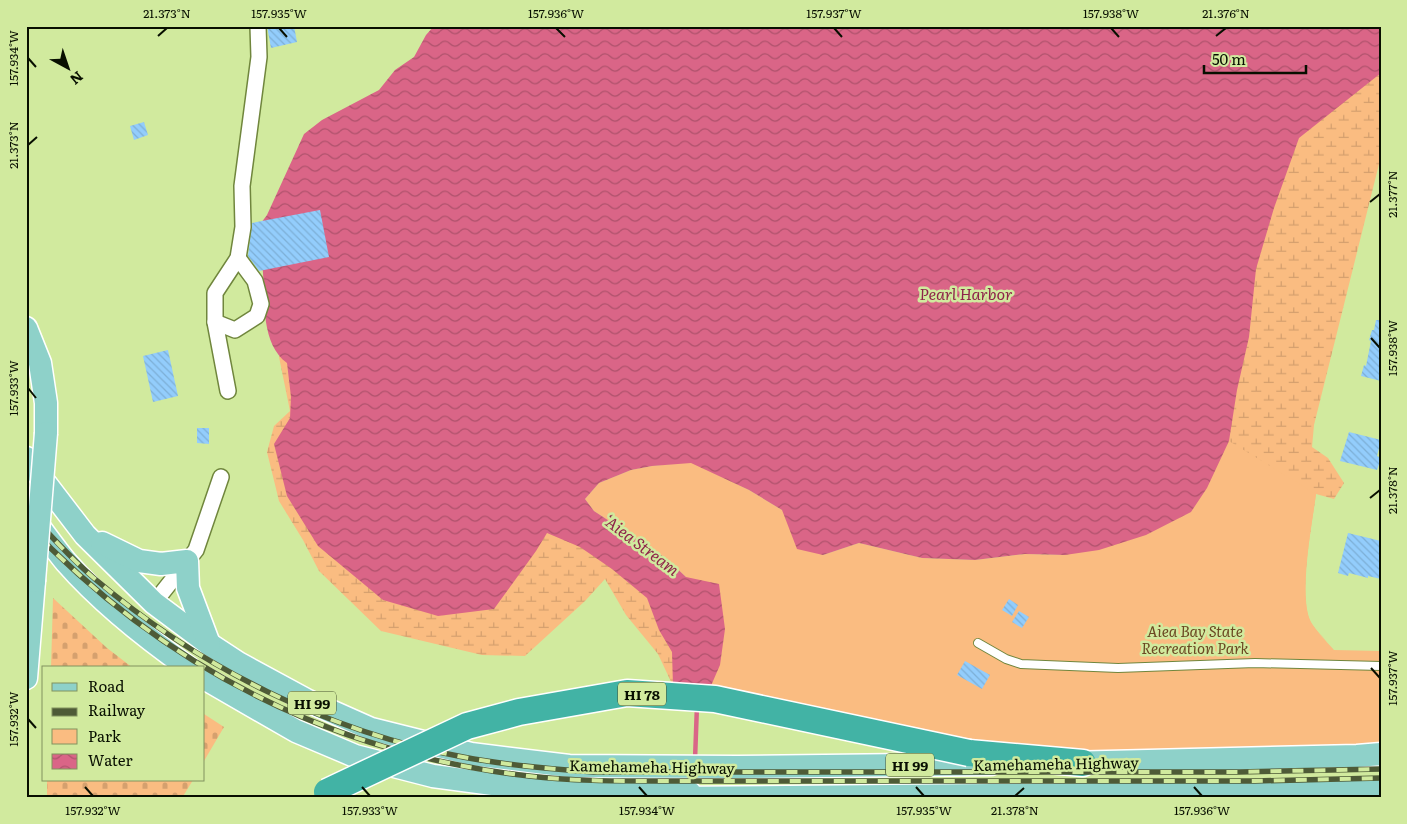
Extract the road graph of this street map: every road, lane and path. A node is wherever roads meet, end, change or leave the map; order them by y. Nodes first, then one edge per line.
1 (258, 26) edge
2 (238, 258) junction
3 (215, 322) junction
4 (26, 328) edge
5 (228, 391) dead end
6 (26, 458) edge
7 (221, 477) dead end
8 (26, 509) edge
9 (85, 535) junction
10 (187, 561) junction
11 (98, 596) junction
12 (154, 603) junction
13 (978, 643) dead end
14 (209, 644) junction
15 (186, 666) edge
16 (1381, 666) edge
17 (26, 678) edge
18 (205, 679) edge
19 (1381, 754) edge
20 (1083, 763) junction
21 (1381, 790) edge
22 (1363, 794) edge
23 (322, 795) edge
24 (1142, 795) edge
25 (1206, 795) edge
26 (1317, 795) edge
27 (676, 796) edge
28 (1074, 796) edge

1 - 2 street
2 - 3 street
2 - 3 street
3 - 5 street
4 - 17 main road, bridge
6 - 9 main road, Kamehameha Highway / HI 99
7 - 10 street
8 - 11 main road
9 - 10 main road
9 - 12 main road, Kamehameha Highway / HI 99
10 - 12 street
10 - 14 main road
11 - 12 main road
11 - 15 main road
12 - 14 main road, Kamehameha Highway / HI 99
13 - 16 lane
14 - 20 main road, Kamehameha Highway / HI 99
18 - 27 main road, Kamehameha Highway / HI 99
19 - 20 main road, Kamehameha Highway / HI 99
20 - 23 highway, HI 78, bridge
21 - 22 main road, Kamehameha Highway / HI 99
22 - 26 main road, Kamehameha Highway / HI 99
24 - 25 main road, Kamehameha Highway / HI 99
24 - 28 main road, Kamehameha Highway / HI 99
25 - 26 main road, Kamehameha Highway / HI 99
27 - 28 main road, Kamehameha Highway / HI 99

